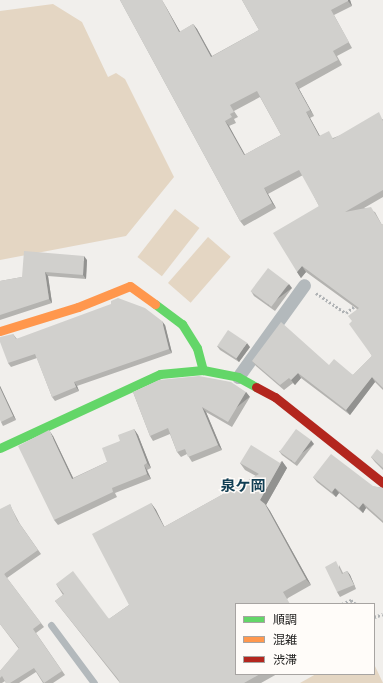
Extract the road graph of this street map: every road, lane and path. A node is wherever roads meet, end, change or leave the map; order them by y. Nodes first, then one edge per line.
1 (304, 285) joint
2 (358, 303) edge
3 (0, 331) edge
4 (203, 370) junction
5 (238, 377) junction
6 (0, 448) edge
7 (383, 483) edge
8 (344, 603) edge
9 (355, 603) edge
10 (51, 625) dead end
11 (94, 683) edge

1 - 2 path
1 - 5 street
3 - 4 street
4 - 5 street
4 - 6 street
5 - 7 street
8 - 9 path
10 - 11 lane

